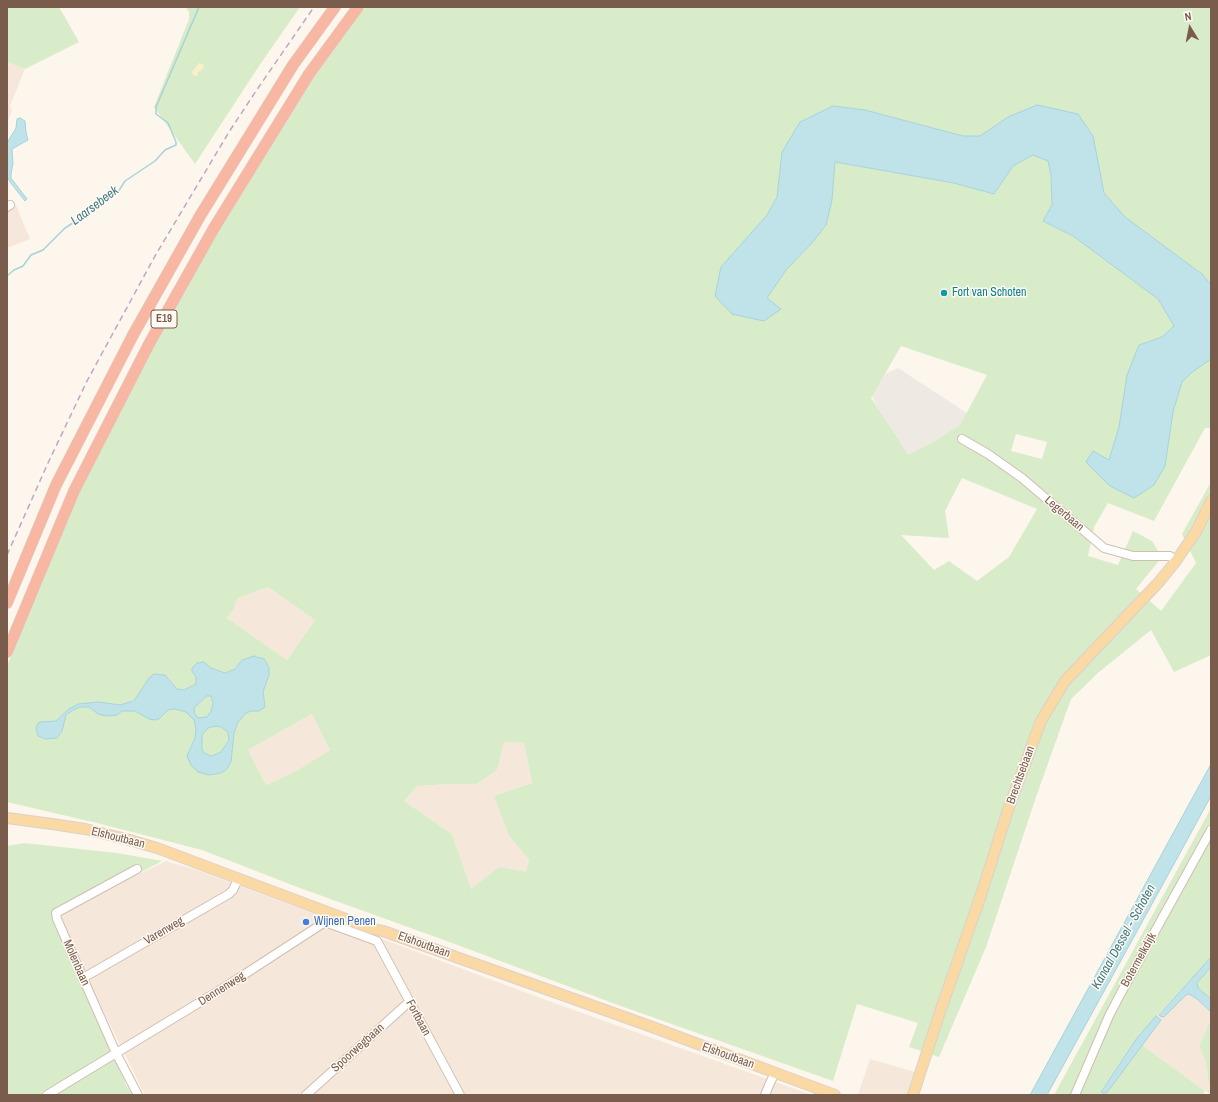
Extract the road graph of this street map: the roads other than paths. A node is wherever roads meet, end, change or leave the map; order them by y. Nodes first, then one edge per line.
1 (335, 7) edge
2 (358, 7) edge
3 (962, 439) dead end
4 (1211, 501) edge
5 (1176, 561) junction
6 (7, 603) edge
7 (7, 652) edge
8 (7, 818) edge
9 (1211, 830) edge
10 (137, 869) dead end
11 (238, 878) junction
12 (330, 913) junction
13 (325, 922) junction
14 (83, 978) junction
15 (409, 1002) junction
16 (116, 1053) junction
17 (775, 1073) junction
18 (47, 1095) edge
19 (138, 1095) edge
20 (306, 1095) edge
21 (460, 1095) edge
22 (765, 1095) edge
23 (835, 1095) edge
24 (913, 1095) edge
25 (1075, 1095) edge

1 - 6 highway, E19
2 - 7 highway, E19
3 - 5 street, Legerbaan
4 - 5 main road, Brechtsebaan
5 - 24 main road, Brechtsebaan
8 - 11 main road, Elshoutbaan
9 - 25 street, Botermelkdijk
10 - 14 street, Molenbaan
11 - 12 main road, Elshoutbaan
11 - 14 street, Varenweg
12 - 13 street
12 - 17 main road, Elshoutbaan
13 - 15 street, Fortbaan
13 - 16 street, Dennenweg
14 - 16 street, Molenbaan
15 - 20 street, Spoorwegbaan
15 - 21 street, Fortbaan
16 - 18 street, Dennenweg
16 - 19 street, Molenbaan
17 - 22 street
17 - 23 main road, Elshoutbaan

